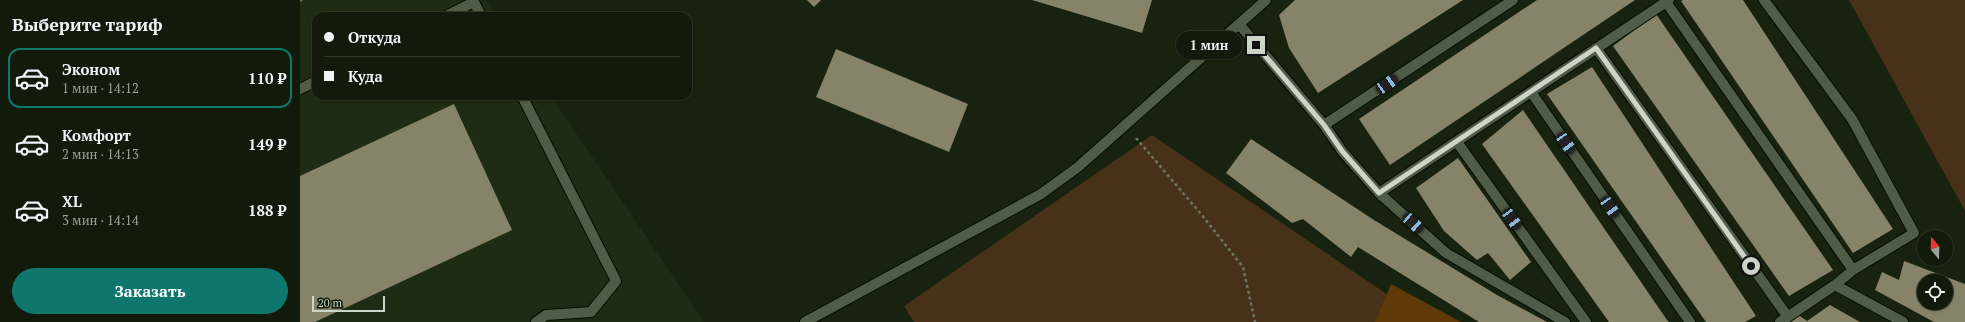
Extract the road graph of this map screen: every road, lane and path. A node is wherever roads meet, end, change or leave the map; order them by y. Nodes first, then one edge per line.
1 (1266, 0) edge
2 (1513, 0) edge
3 (1764, 0) edge
4 (473, 1) edge
5 (1666, 1) edge
6 (453, 12) edge
7 (479, 12) edge
8 (1239, 24) junction
9 (1596, 48) junction
10 (312, 83) edge
11 (300, 90) edge
12 (1531, 92) junction
13 (524, 100) edge
14 (1125, 125) junction
15 (1324, 125) junction
16 (1457, 142) junction
17 (1379, 193) junction
18 (1854, 270) junction
19 (1835, 285) junction
20 (1784, 319) edge
21 (536, 322) edge
22 (805, 322) edge
23 (1255, 322) edge
24 (1565, 322) edge
25 (1586, 322) edge
26 (1690, 322) edge
27 (1903, 322) edge

1 - 8 lane
2 - 15 lane
3 - 18 lane
4 - 6 lane
4 - 7 lane
5 - 9 lane
5 - 18 lane
8 - 14 lane
8 - 15 lane
9 - 12 lane
9 - 20 lane
10 - 11 lane
12 - 16 lane
12 - 26 lane
13 - 21 lane
14 - 22 lane
14 - 23 path
15 - 17 lane
16 - 17 lane
16 - 25 lane
17 - 24 lane
18 - 19 lane
19 - 20 lane
19 - 27 lane

